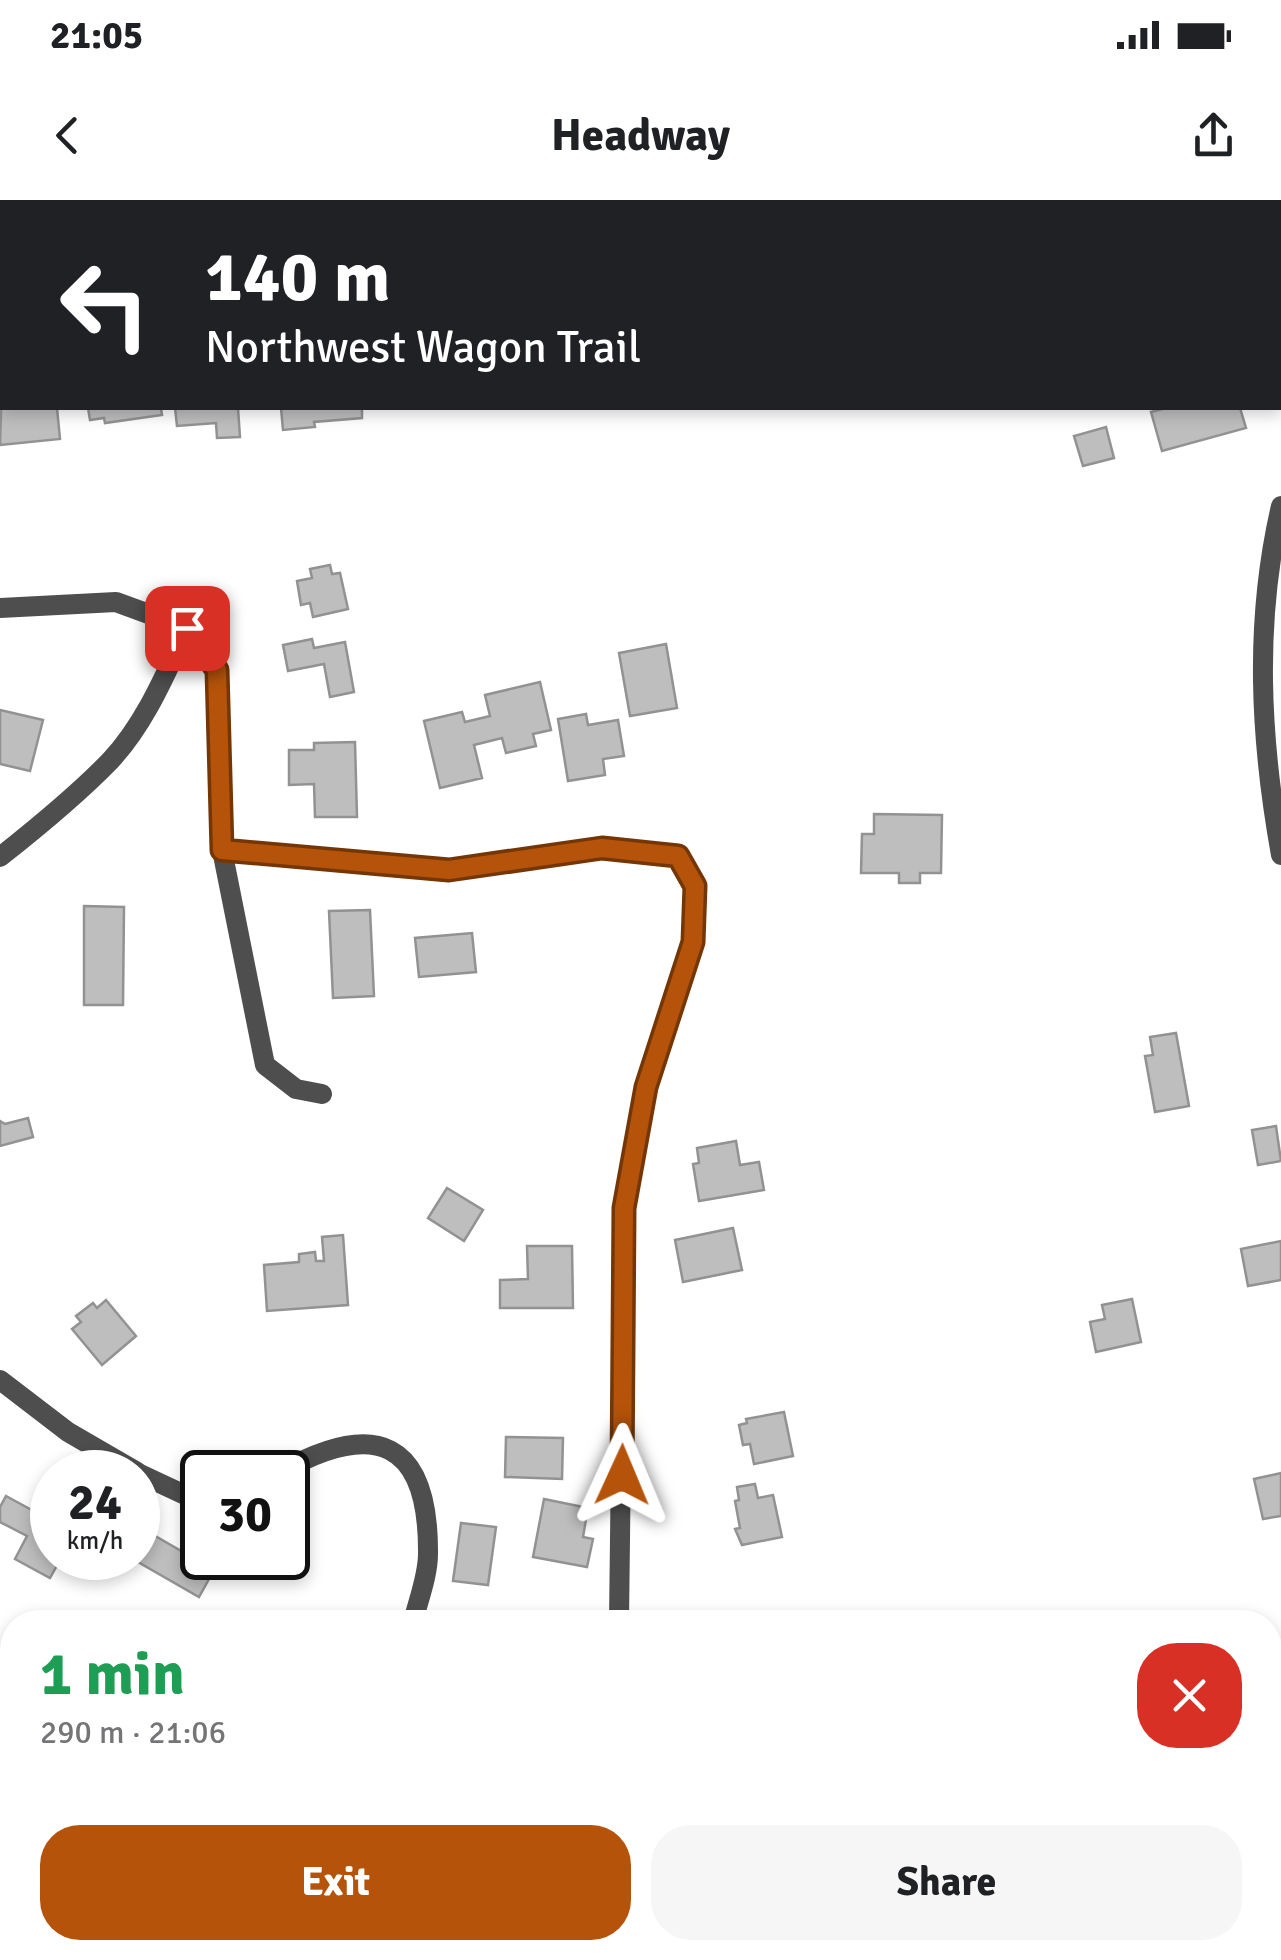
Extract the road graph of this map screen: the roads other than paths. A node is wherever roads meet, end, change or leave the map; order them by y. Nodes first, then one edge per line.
1 (1281, 506) edge
2 (0, 608) edge
3 (187, 628) junction
4 (222, 850) junction
5 (1281, 855) edge
6 (0, 857) edge
7 (322, 1094) dead end
8 (0, 1380) edge
9 (99, 1450) edge
10 (310, 1457) edge
11 (416, 1610) edge
12 (619, 1610) edge

1 - 5 street
2 - 3 street
3 - 4 street
3 - 6 street
4 - 7 street
4 - 12 street
8 - 9 street
10 - 11 street

